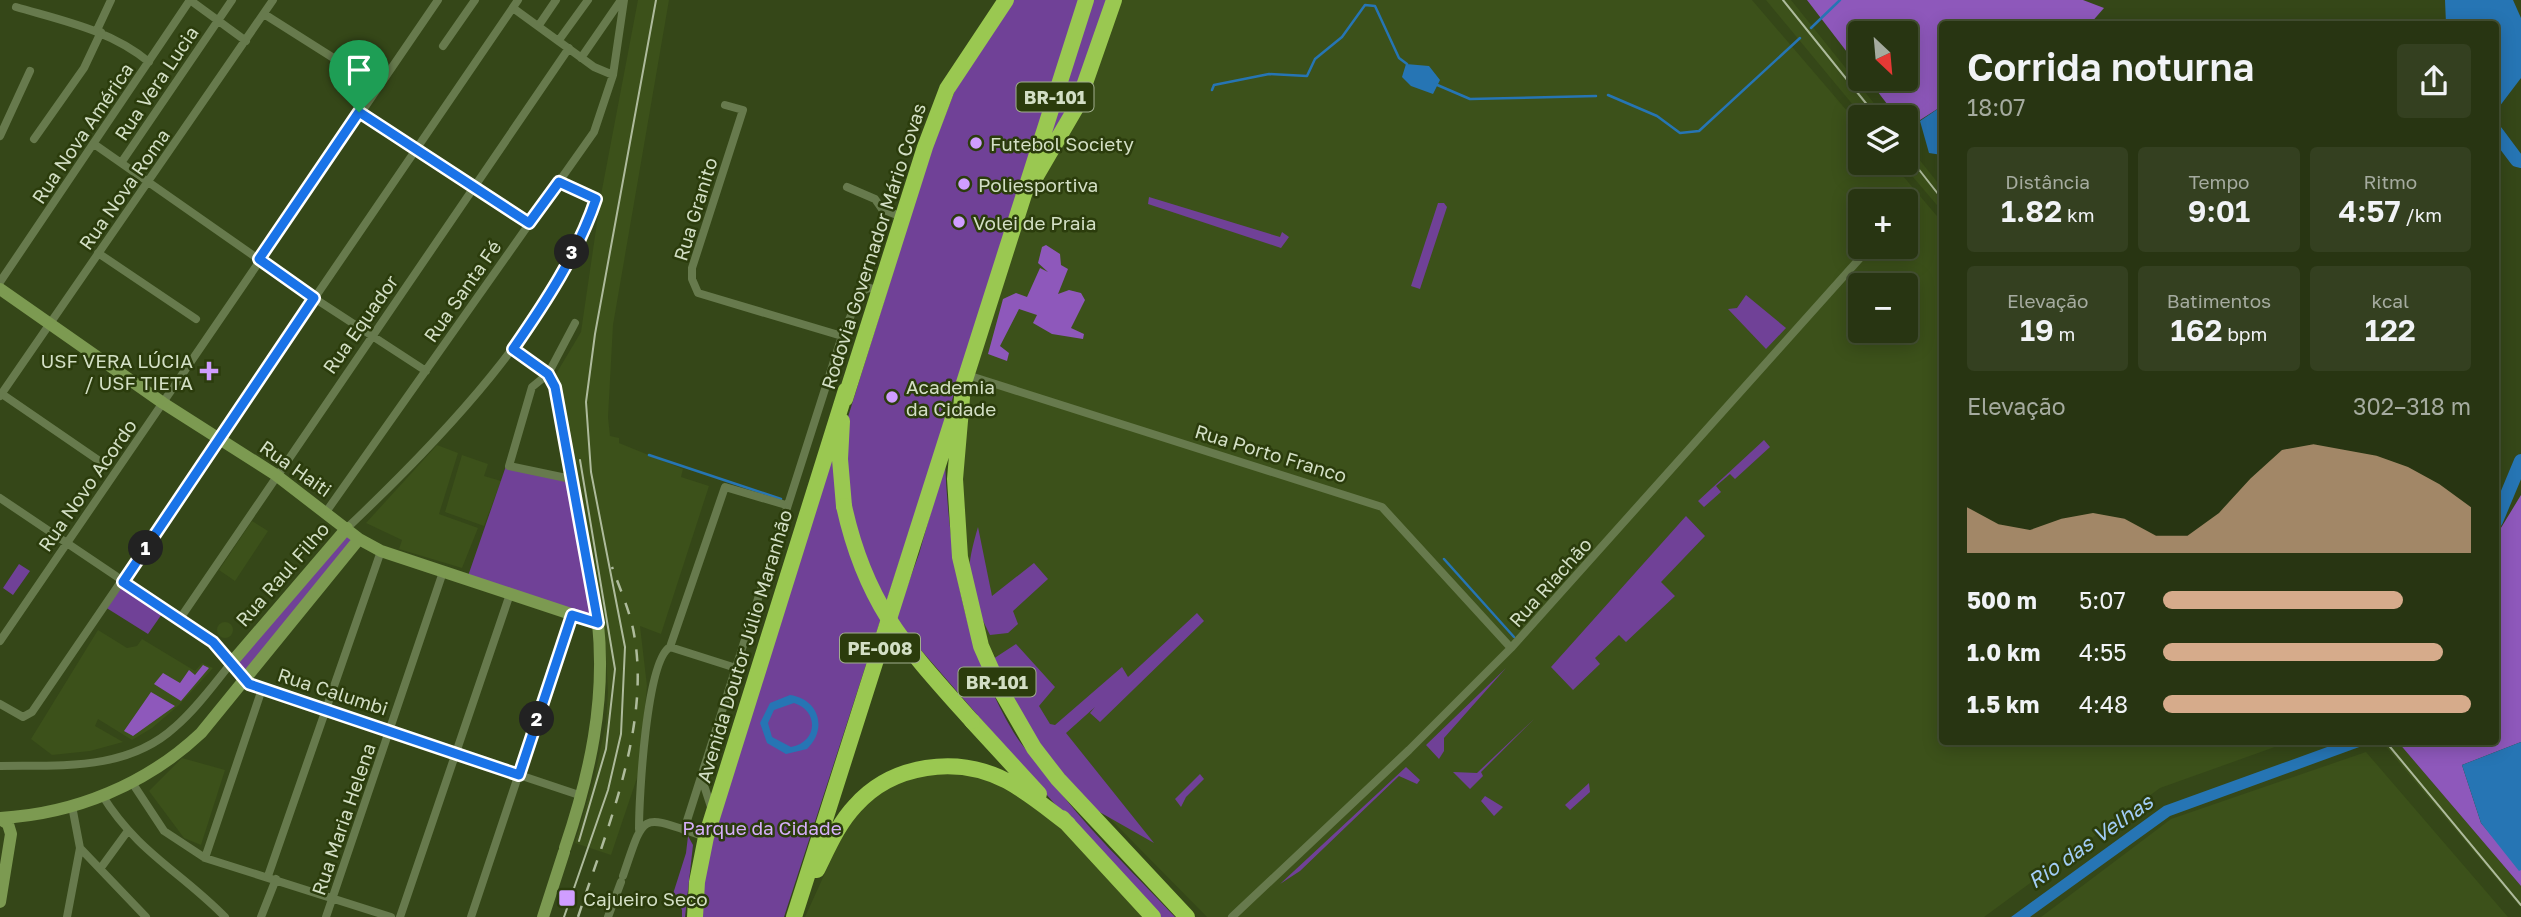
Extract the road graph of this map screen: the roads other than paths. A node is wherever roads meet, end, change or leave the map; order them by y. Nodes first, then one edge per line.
1 (111, 0) edge
2 (190, 0) edge
3 (232, 0) edge
4 (274, 0) edge
5 (438, 0) edge
6 (475, 0) edge
7 (556, 0) edge
8 (588, 0) edge
9 (622, 0) edge
10 (1006, 0) edge
11 (1086, 0) edge
12 (1114, 0) edge
13 (515, 4) edge
14 (16, 7) dead end
15 (264, 14) junction
16 (217, 22) junction
17 (539, 25) junction
18 (99, 31) junction
19 (246, 40) junction
20 (559, 40) junction
21 (443, 46) dead end
22 (569, 48) junction
23 (582, 58) junction
24 (149, 62) junction
25 (30, 71) dead end
26 (613, 75) junction
27 (365, 78) dead end
28 (725, 105) dead end
29 (359, 112) junction
30 (0, 136) edge
31 (34, 139) dead end
32 (94, 144) junction
33 (417, 150) junction
34 (121, 163) junction
35 (559, 182) junction
36 (147, 183) junction
37 (846, 187) dead end
38 (475, 188) junction
39 (1024, 194) junction
40 (902, 217) junction
41 (529, 223) junction
42 (99, 253) junction
43 (259, 259) junction
44 (1859, 259) edge
45 (0, 282) edge
46 (0, 289) edge
47 (879, 290) junction
48 (314, 298) junction
49 (196, 319) dead end
50 (575, 323) dead end
51 (50, 324) junction
52 (371, 335) junction
53 (842, 336) junction
54 (513, 349) junction
55 (426, 371) junction
56 (548, 374) junction
57 (965, 381) junction
58 (846, 390) junction
59 (1, 395) edge
60 (163, 403) junction
61 (218, 439) junction
62 (101, 462) dead end
63 (276, 475) junction
64 (570, 479) junction
65 (0, 498) edge
66 (786, 505) junction
67 (326, 512) junction
68 (347, 528) junction
69 (359, 539) junction
70 (65, 543) junction
71 (381, 551) junction
72 (443, 572) junction
73 (123, 582) junction
74 (510, 594) junction
75 (572, 615) junction
76 (179, 620) junction
77 (598, 623) junction
78 (0, 641) edge
79 (670, 647) junction
80 (1511, 648) junction
81 (232, 662) junction
82 (736, 668) junction
83 (243, 679) junction
84 (261, 689) junction
85 (0, 704) edge
86 (325, 709) junction
87 (390, 729) junction
88 (454, 752) junction
89 (0, 766) edge
90 (519, 775) junction
91 (701, 776) junction
92 (132, 784) junction
93 (102, 795) junction
94 (582, 796) junction
95 (72, 806) junction
96 (713, 815) junction
97 (26, 816) junction
98 (0, 818) edge
99 (1068, 824) junction
100 (639, 829) junction
101 (684, 830) junction
102 (127, 832) junction
103 (11, 837) junction
104 (706, 837) junction
105 (80, 848) junction
106 (0, 850) edge
107 (205, 858) junction
108 (100, 869) junction
109 (2, 873) edge
110 (272, 877) junction
111 (333, 898) junction
112 (0, 902) edge
113 (136, 905) junction
114 (795, 913) edge
115 (67, 917) edge
116 (134, 917) edge
117 (146, 917) edge
118 (225, 917) edge
119 (261, 917) edge
120 (326, 917) edge
121 (391, 917) edge
122 (400, 917) edge
123 (471, 917) edge
124 (543, 917) edge
125 (608, 917) edge
126 (695, 917) edge
127 (1153, 917) edge
128 (1186, 917) edge
129 (1232, 917) edge

1 - 18 street
2 - 16 street
2 - 24 street, Rua Nova América
3 - 16 street, Rua Vera Lucia
4 - 15 street, Rua Nova Roma
5 - 29 street, Rua Novo Acordo
6 - 21 street
7 - 17 street
8 - 20 street
9 - 23 street
9 - 26 street, Rua Santa Fé
10 - 40 highway, Rodovia Governador Mário Covas / BR-101
11 - 39 highway, BR-101
12 - 39 highway
13 - 17 street
13 - 33 street
14 - 18 street
15 - 19 street, Rua Nova Roma
15 - 27 street
16 - 19 street
16 - 34 street, Rua Vera Lucia
17 - 20 street
18 - 24 street
18 - 31 street
19 - 36 street, Rua Nova Roma
20 - 22 street
22 - 23 street
22 - 38 street, Rua Equador
23 - 26 street
24 - 32 street, Rua Nova América
25 - 30 street
26 - 35 street, Rua Santa Fé
28 - 53 street, Rua Granito
29 - 33 street
29 - 43 street, Rua Novo Acordo
32 - 34 street
32 - 45 street, Rua Nova América
33 - 38 street
33 - 48 street
34 - 36 street
35 - 41 street, Rua Santa Fé
35 - 54 street
36 - 42 street, Rua Nova Roma
36 - 43 street
37 - 40 street
38 - 41 street
38 - 52 street, Rua Equador
39 - 57 highway, BR-101
40 - 47 highway, Rodovia Governador Mário Covas / BR-101
41 - 55 street, Rua Santa Fé
42 - 49 street
42 - 51 street, Rua Nova Roma
43 - 48 street
43 - 60 street, Rua Novo Acordo
44 - 80 street, Rua Riachão
46 - 51 street, Rua Haiti
47 - 53 street
47 - 58 highway, Rodovia Governador Mário Covas / BR-101
48 - 52 street
48 - 61 street
50 - 56 street
51 - 59 street, Rua Nova Roma
51 - 60 street, Rua Haiti
52 - 55 street
52 - 63 street, Rua Equador
53 - 66 street
54 - 56 street
54 - 68 street
55 - 67 street, Rua Santa Fé
56 - 64 street
56 - 64 street
57 - 80 street, Rua Porto Franco
57 - 114 highway, PE-008
57 - 128 highway, BR-101
58 - 96 highway, Avenida Doutor Júlio Maranhão
58 - 99 highway, Rodovia Governador Mário Covas / BR-101, bridge
59 - 62 street
60 - 61 street, Rua Haiti
60 - 70 street, Rua Novo Acordo
61 - 63 street, Rua Haiti
61 - 73 street
63 - 67 street, Rua Haiti
63 - 76 street, Rua Equador
64 - 77 street
65 - 70 street, Rua Calumbi
66 - 79 street
66 - 82 street
67 - 68 street, Rua Haiti
68 - 69 street, Rua Haiti
68 - 81 street, Rua Raul Filho
69 - 71 street, Rua Haiti
69 - 83 street
70 - 73 street, Rua Calumbi
70 - 78 street, Rua Novo Acordo
71 - 72 street, Rua Haiti
71 - 86 street
72 - 74 street, Rua Haiti
72 - 87 street, Rua Maria Helena
73 - 76 street, Rua Calumbi
73 - 85 street
74 - 75 street, Rua Haiti
74 - 88 street
75 - 77 street, Rua Haiti
75 - 90 street
76 - 81 street, Rua Calumbi
77 - 94 street
79 - 82 street
79 - 100 street
80 - 129 street, Rua Riachão
81 - 83 street, Rua Calumbi
81 - 89 street, Rua Raul Filho
82 - 91 street
83 - 84 street, Rua Calumbi
83 - 92 street
84 - 86 street, Rua Calumbi
84 - 107 street
86 - 87 street, Rua Calumbi
86 - 110 street
87 - 88 street, Rua Calumbi
87 - 111 street, Rua Maria Helena
88 - 90 street, Rua Calumbi
88 - 122 street
90 - 94 street, Rua Calumbi
90 - 123 street
91 - 96 street
91 - 101 street
92 - 93 street
92 - 107 street
93 - 95 street
93 - 102 street
94 - 124 street
95 - 97 street
95 - 105 street
96 - 104 highway, Avenida Doutor Júlio Maranhão
97 - 98 street
97 - 103 street
98 - 103 street
99 - 114 highway
99 - 127 highway, Rodovia Governador Mário Covas / BR-101
100 - 101 street
100 - 125 street
101 - 104 street
102 - 108 street
102 - 118 street
103 - 106 street
103 - 109 street
104 - 126 highway, Avenida Doutor Júlio Maranhão
105 - 108 street
105 - 115 street
107 - 110 street
108 - 113 street
109 - 112 street
110 - 111 street
110 - 119 street
111 - 120 street, Rua Maria Helena
111 - 121 street
113 - 116 street
113 - 117 street

